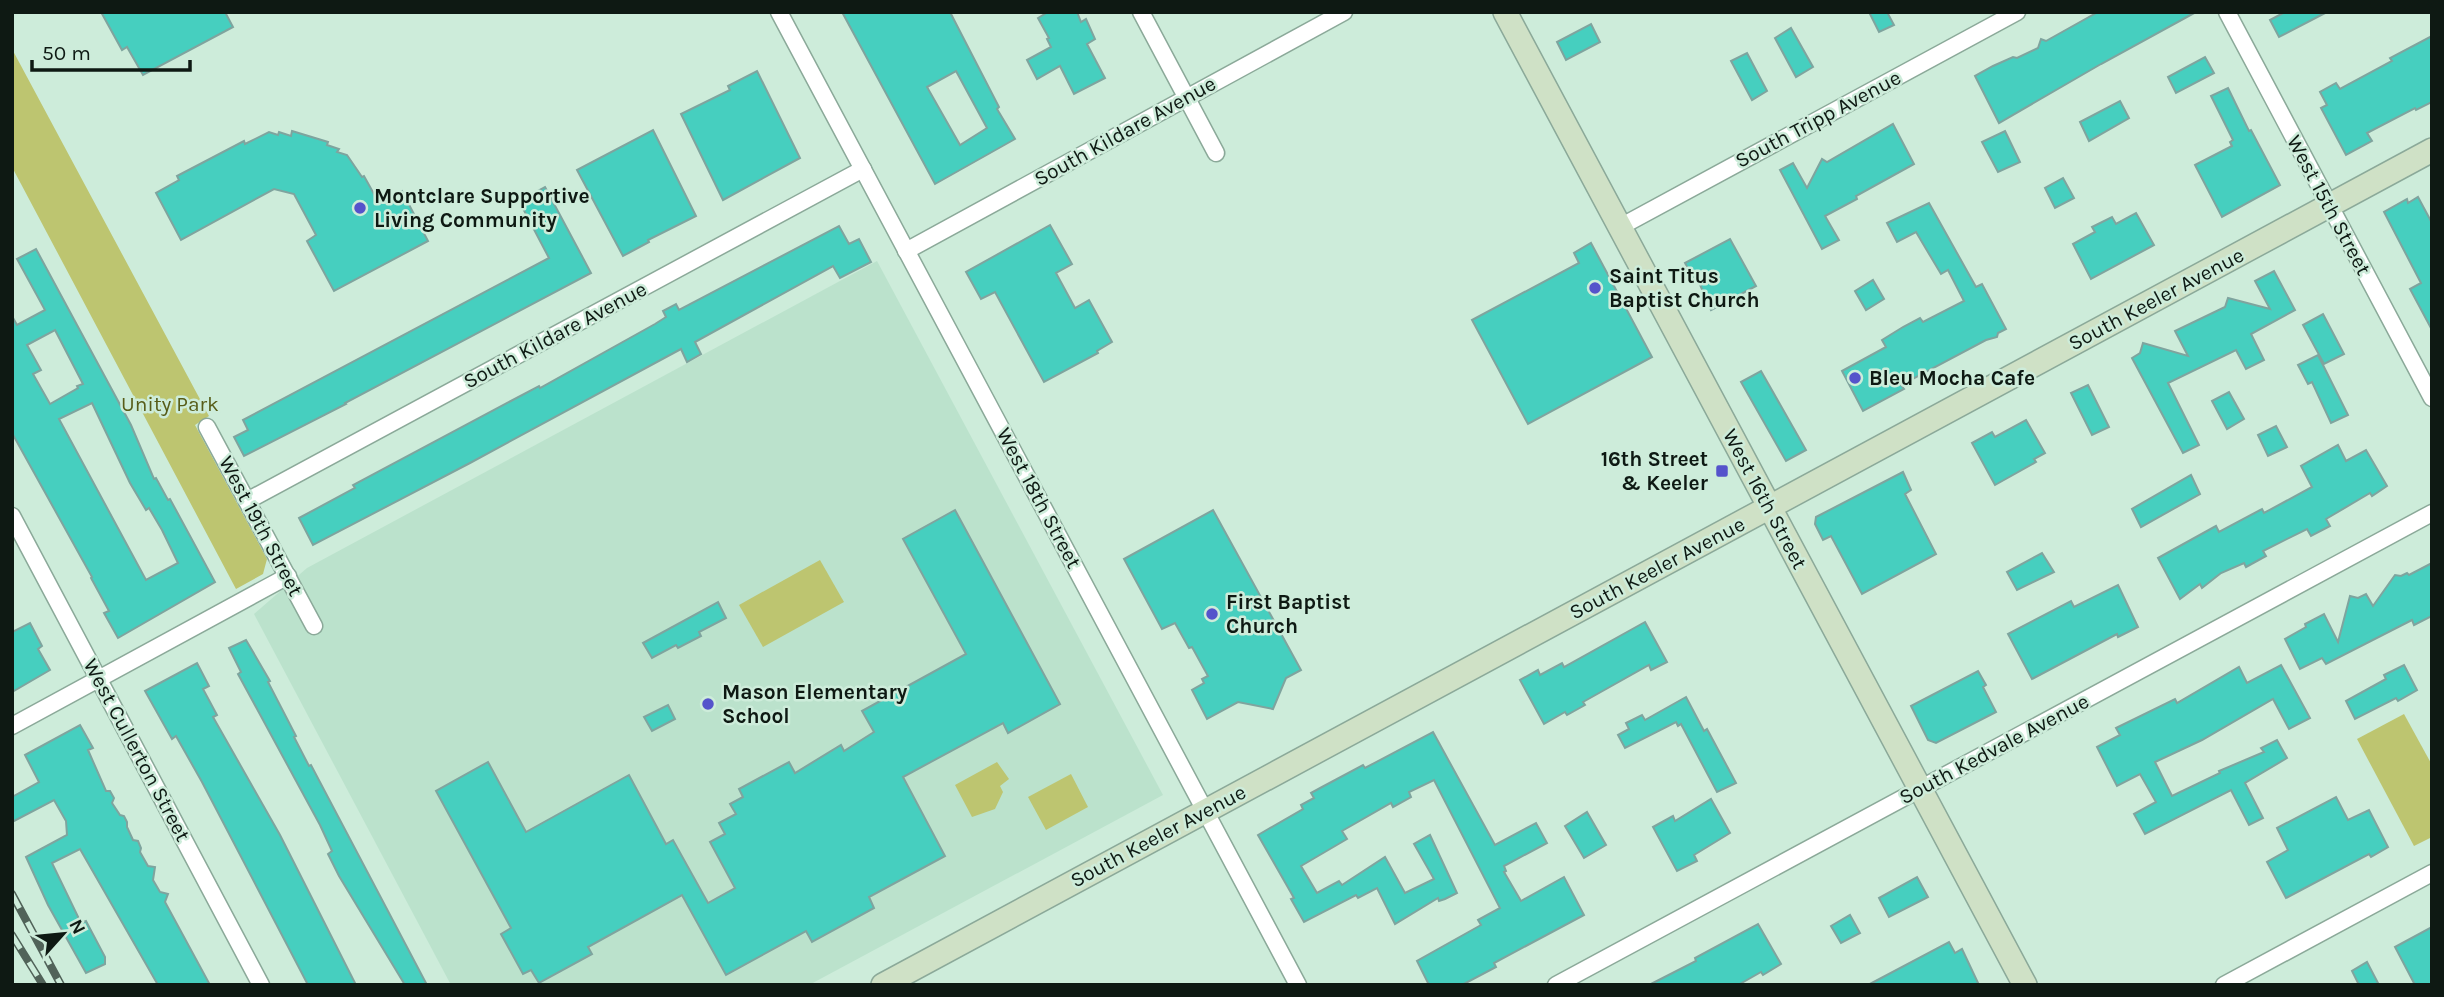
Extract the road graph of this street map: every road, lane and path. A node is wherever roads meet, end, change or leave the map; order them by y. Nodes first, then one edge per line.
1 (779, 12) edge
2 (1141, 12) edge
3 (1344, 12) edge
4 (1505, 12) edge
5 (2017, 12) edge
6 (2227, 12) edge
7 (1187, 98) junction
8 (2432, 150) edge
9 (1216, 153) dead end
10 (863, 169) junction
11 (2329, 205) junction
12 (1620, 227) junction
13 (906, 251) junction
14 (2432, 398) edge
15 (207, 427) dead end
16 (247, 500) junction
17 (1769, 508) junction
18 (2432, 513) edge
19 (12, 516) edge
20 (288, 576) junction
21 (314, 626) dead end
22 (99, 679) junction
23 (12, 726) edge
24 (1920, 789) junction
25 (1206, 811) junction
26 (2432, 873) edge
27 (261, 985) edge
28 (883, 985) edge
29 (1298, 985) edge
30 (1556, 985) edge
31 (2025, 985) edge
32 (2224, 985) edge

1 - 10 street, West 18th Street
2 - 7 street
3 - 7 street, South Kildare Avenue
4 - 12 street, West 16th Street
5 - 12 street, South Tripp Avenue
6 - 11 street, West 15th Street
7 - 9 street
7 - 13 street, South Kildare Avenue
8 - 11 street, South Keeler Avenue
10 - 13 street, West 18th Street
10 - 16 street, South Kildare Avenue
11 - 14 street, West 15th Street
11 - 17 street, South Keeler Avenue
12 - 17 street, West 16th Street
13 - 25 street, West 18th Street
15 - 16 street, West 19th Street
16 - 20 street, West 19th Street
17 - 24 street, West 16th Street
17 - 25 street, South Keeler Avenue
18 - 24 street, South Kedvale Avenue
19 - 22 street, West Cullerton Street
20 - 21 street, West 19th Street
20 - 22 street
22 - 23 street
22 - 27 street, West Cullerton Street
24 - 30 street, South Kedvale Avenue
24 - 31 street, West 16th Street
25 - 28 street, South Keeler Avenue
25 - 29 street, West 18th Street
26 - 32 street

